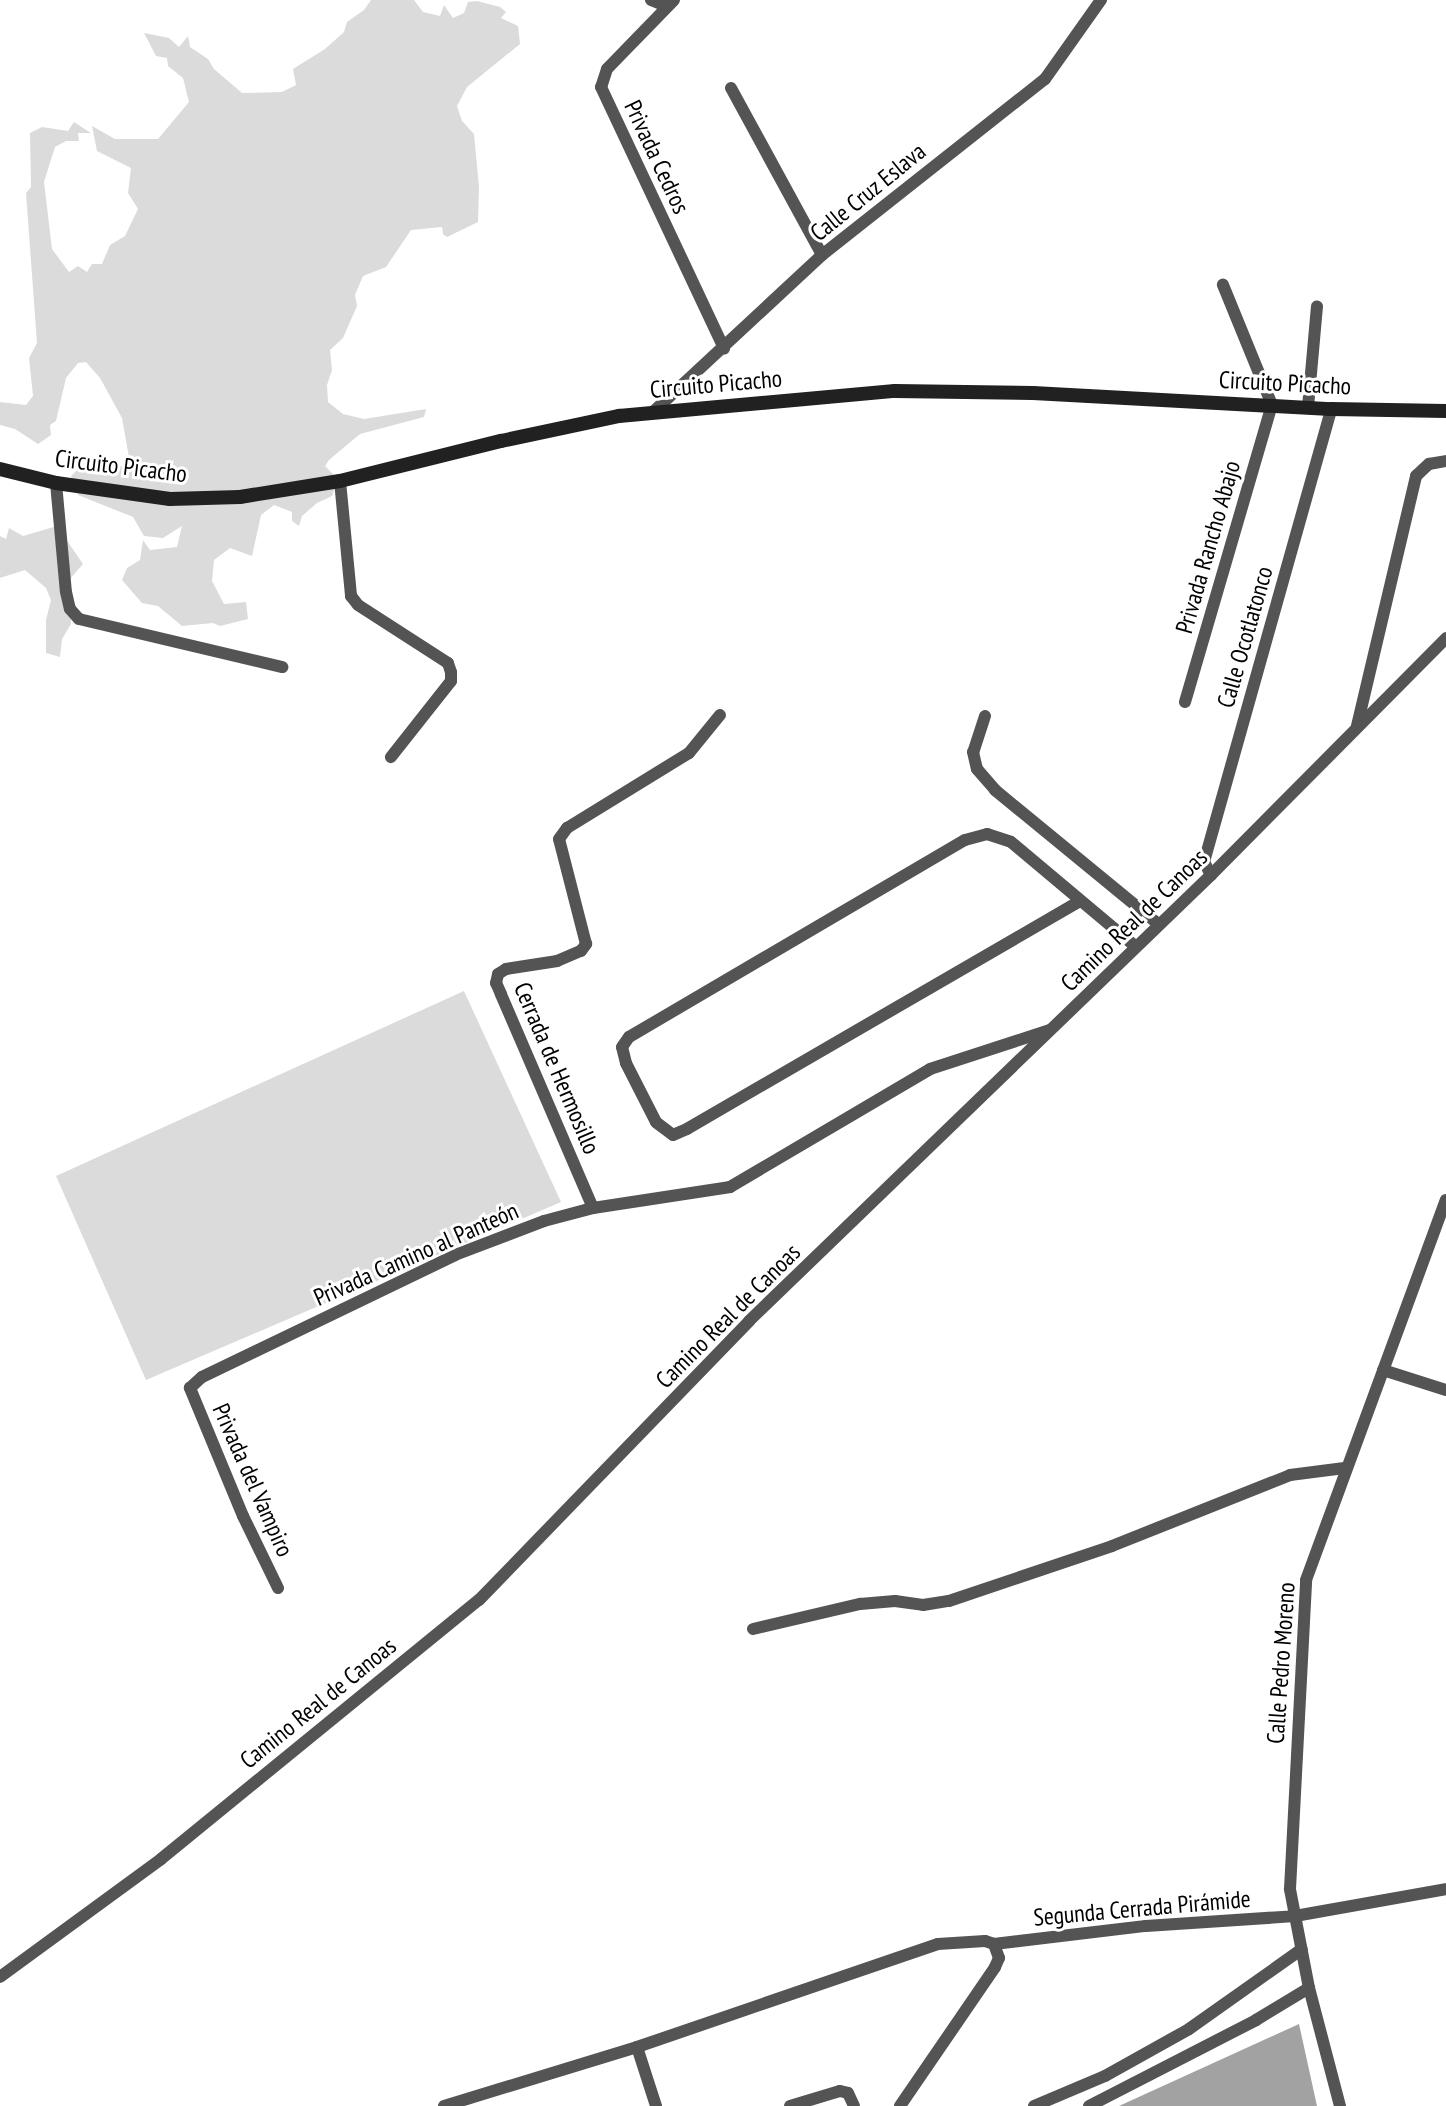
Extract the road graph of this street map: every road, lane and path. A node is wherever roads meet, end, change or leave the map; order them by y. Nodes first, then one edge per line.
1 (651, 0) edge
2 (1101, 0) edge
3 (670, 3) edge
4 (731, 88) dead end
5 (822, 255) junction
6 (1223, 285) dead end
7 (1317, 306) dead end
8 (724, 348) junction
9 (1272, 405) junction
10 (1308, 407) junction
11 (1331, 409) junction
12 (1446, 411) edge
13 (653, 412) junction
14 (1446, 461) edge
15 (0, 469) edge
16 (340, 481) junction
17 (56, 483) junction
18 (1446, 638) edge
19 (282, 667) dead end
20 (1185, 702) dead end
21 (720, 715) dead end
22 (985, 716) dead end
23 (1357, 726) junction
24 (391, 757) dead end
25 (1211, 875) junction
26 (1080, 901) junction
27 (1158, 924) junction
28 (1135, 946) junction
29 (1054, 1029) junction
30 (1446, 1200) edge
31 (593, 1208) junction
32 (1383, 1370) junction
33 (190, 1388) joint
34 (1446, 1390) edge
35 (1345, 1468) junction
36 (278, 1588) dead end
37 (753, 1629) dead end
38 (1446, 1889) edge
39 (1295, 1916) junction
40 (994, 1944) junction
41 (1302, 1949) junction
42 (0, 1977) edge
43 (1309, 1988) junction
44 (637, 2047) junction
45 (443, 2106) edge
46 (656, 2106) edge
47 (790, 2106) edge
48 (854, 2106) edge
49 (900, 2106) edge
50 (1034, 2106) edge
51 (1089, 2106) edge
52 (1340, 2106) edge

1 - 3 street
2 - 5 street, Calle Cruz Eslava
3 - 8 street, Privada Cedros
4 - 5 street
5 - 8 street, Calle Cruz Eslava
6 - 9 street
7 - 10 street
8 - 13 street, Calle Cruz Eslava
9 - 10 main road, Circuito Picacho
9 - 13 main road, Circuito Picacho
9 - 20 street, Privada Rancho Abajo
10 - 11 main road, Circuito Picacho
11 - 12 main road, Circuito Picacho
11 - 25 street, Calle Ocotlatonco
13 - 16 main road, Circuito Picacho
14 - 23 street
15 - 17 main road, Circuito Picacho
16 - 17 main road, Circuito Picacho
16 - 24 street
17 - 19 street
18 - 23 street, Camino Real de Canoas
21 - 31 street, Cerrada de Hermosillo
22 - 27 street
23 - 25 street, Camino Real de Canoas
25 - 27 street, Camino Real de Canoas
26 - 26 street
26 - 28 street
27 - 28 street, Camino Real de Canoas
28 - 29 street, Camino Real de Canoas
29 - 31 street, Privada Camino al Panteón
29 - 42 street, Camino Real de Canoas
30 - 32 street, Calle Pedro Moreno
31 - 33 street, Privada Camino al Panteón
32 - 34 street
32 - 35 street, Calle Pedro Moreno
33 - 36 street, Privada del Vampiro
35 - 37 street
35 - 39 street, Calle Pedro Moreno
38 - 39 street, Segunda Cerrada Pirámide
39 - 40 street, Segunda Cerrada Pirámide
39 - 41 street, Calle Pedro Moreno
40 - 44 street, Segunda Cerrada Pirámide
40 - 49 street
41 - 43 street, Calle Pedro Moreno
41 - 50 street
43 - 51 street
43 - 52 street, Calle Pedro Moreno
44 - 45 street, Segunda Cerrada Pirámide
44 - 46 street
47 - 48 street

